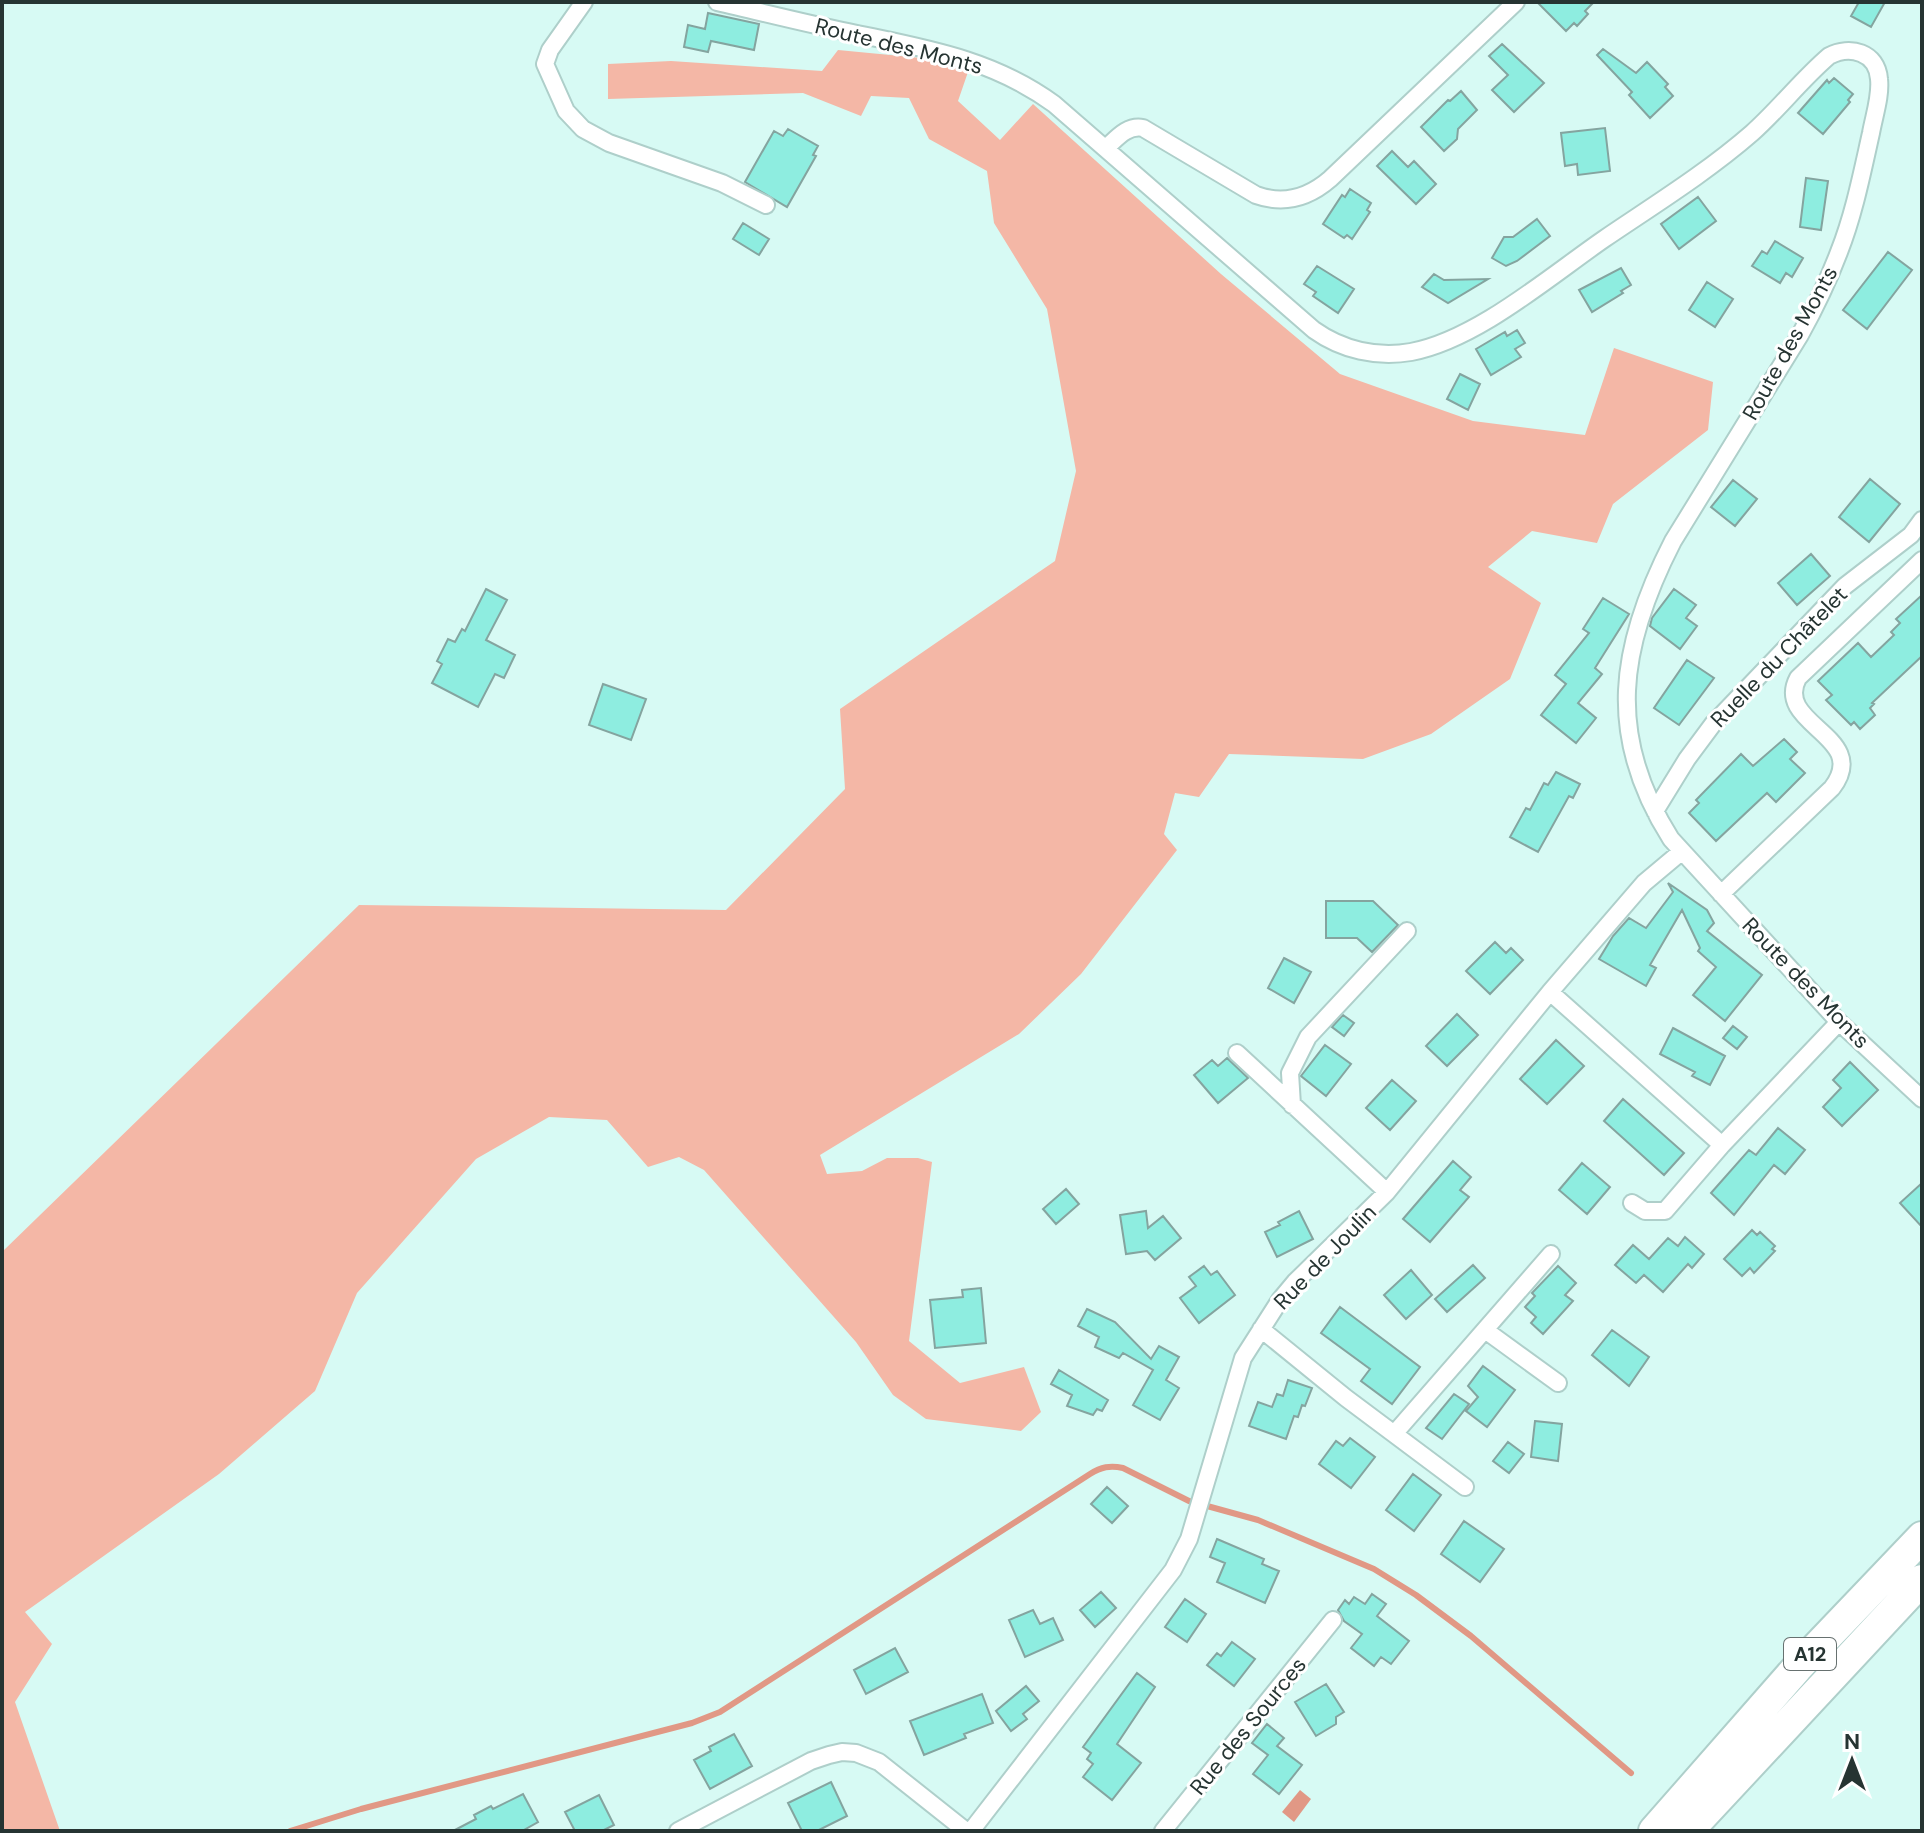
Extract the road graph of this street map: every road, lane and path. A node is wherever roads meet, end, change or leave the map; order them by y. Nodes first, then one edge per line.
1 (584, 2) edge
2 (717, 2) edge
3 (1516, 2) edge
4 (1106, 148) junction
5 (766, 205) dead end
6 (1922, 520) edge
7 (1922, 560) edge
8 (1655, 811) junction
9 (1681, 852) junction
10 (1721, 894) junction
11 (1407, 931) dead end
12 (1550, 992) junction
13 (1839, 1022) junction
14 (1237, 1053) dead end
15 (1922, 1099) edge
16 (1292, 1105) junction
17 (1722, 1145) junction
18 (1387, 1192) junction
19 (1632, 1203) dead end
20 (1551, 1254) dead end
21 (1261, 1329) junction
22 (1485, 1330) junction
23 (1558, 1383) dead end
24 (1394, 1434) junction
25 (1465, 1487) dead end
26 (1922, 1537) edge
27 (1922, 1580) edge
28 (1333, 1620) dead end
29 (1703, 1775) junction
30 (678, 1831) edge
31 (968, 1831) edge
32 (1163, 1831) edge
33 (1635, 1831) edge
34 (1654, 1831) edge
35 (1688, 1831) edge

1 - 5 street
2 - 4 street, Route des Monts
3 - 4 street
4 - 8 street, Route des Monts
6 - 8 street, Ruelle du Châtelet
7 - 10 street
8 - 9 street, Route des Monts
9 - 10 street, Route des Monts
9 - 12 street, Rue de Joulin
10 - 13 street, Route des Monts
11 - 16 street
12 - 17 street
12 - 18 street, Rue de Joulin
13 - 15 street, Route des Monts
13 - 17 street
14 - 16 street
16 - 18 street
17 - 19 street
18 - 21 street, Rue de Joulin
20 - 22 street
21 - 24 street
21 - 31 street, Rue de Joulin
22 - 23 street
22 - 24 street
24 - 25 street
26 - 29 highway, A12
27 - 35 highway, A12
28 - 32 street, Rue des Sources
29 - 33 highway
29 - 34 highway, A12
30 - 31 street

